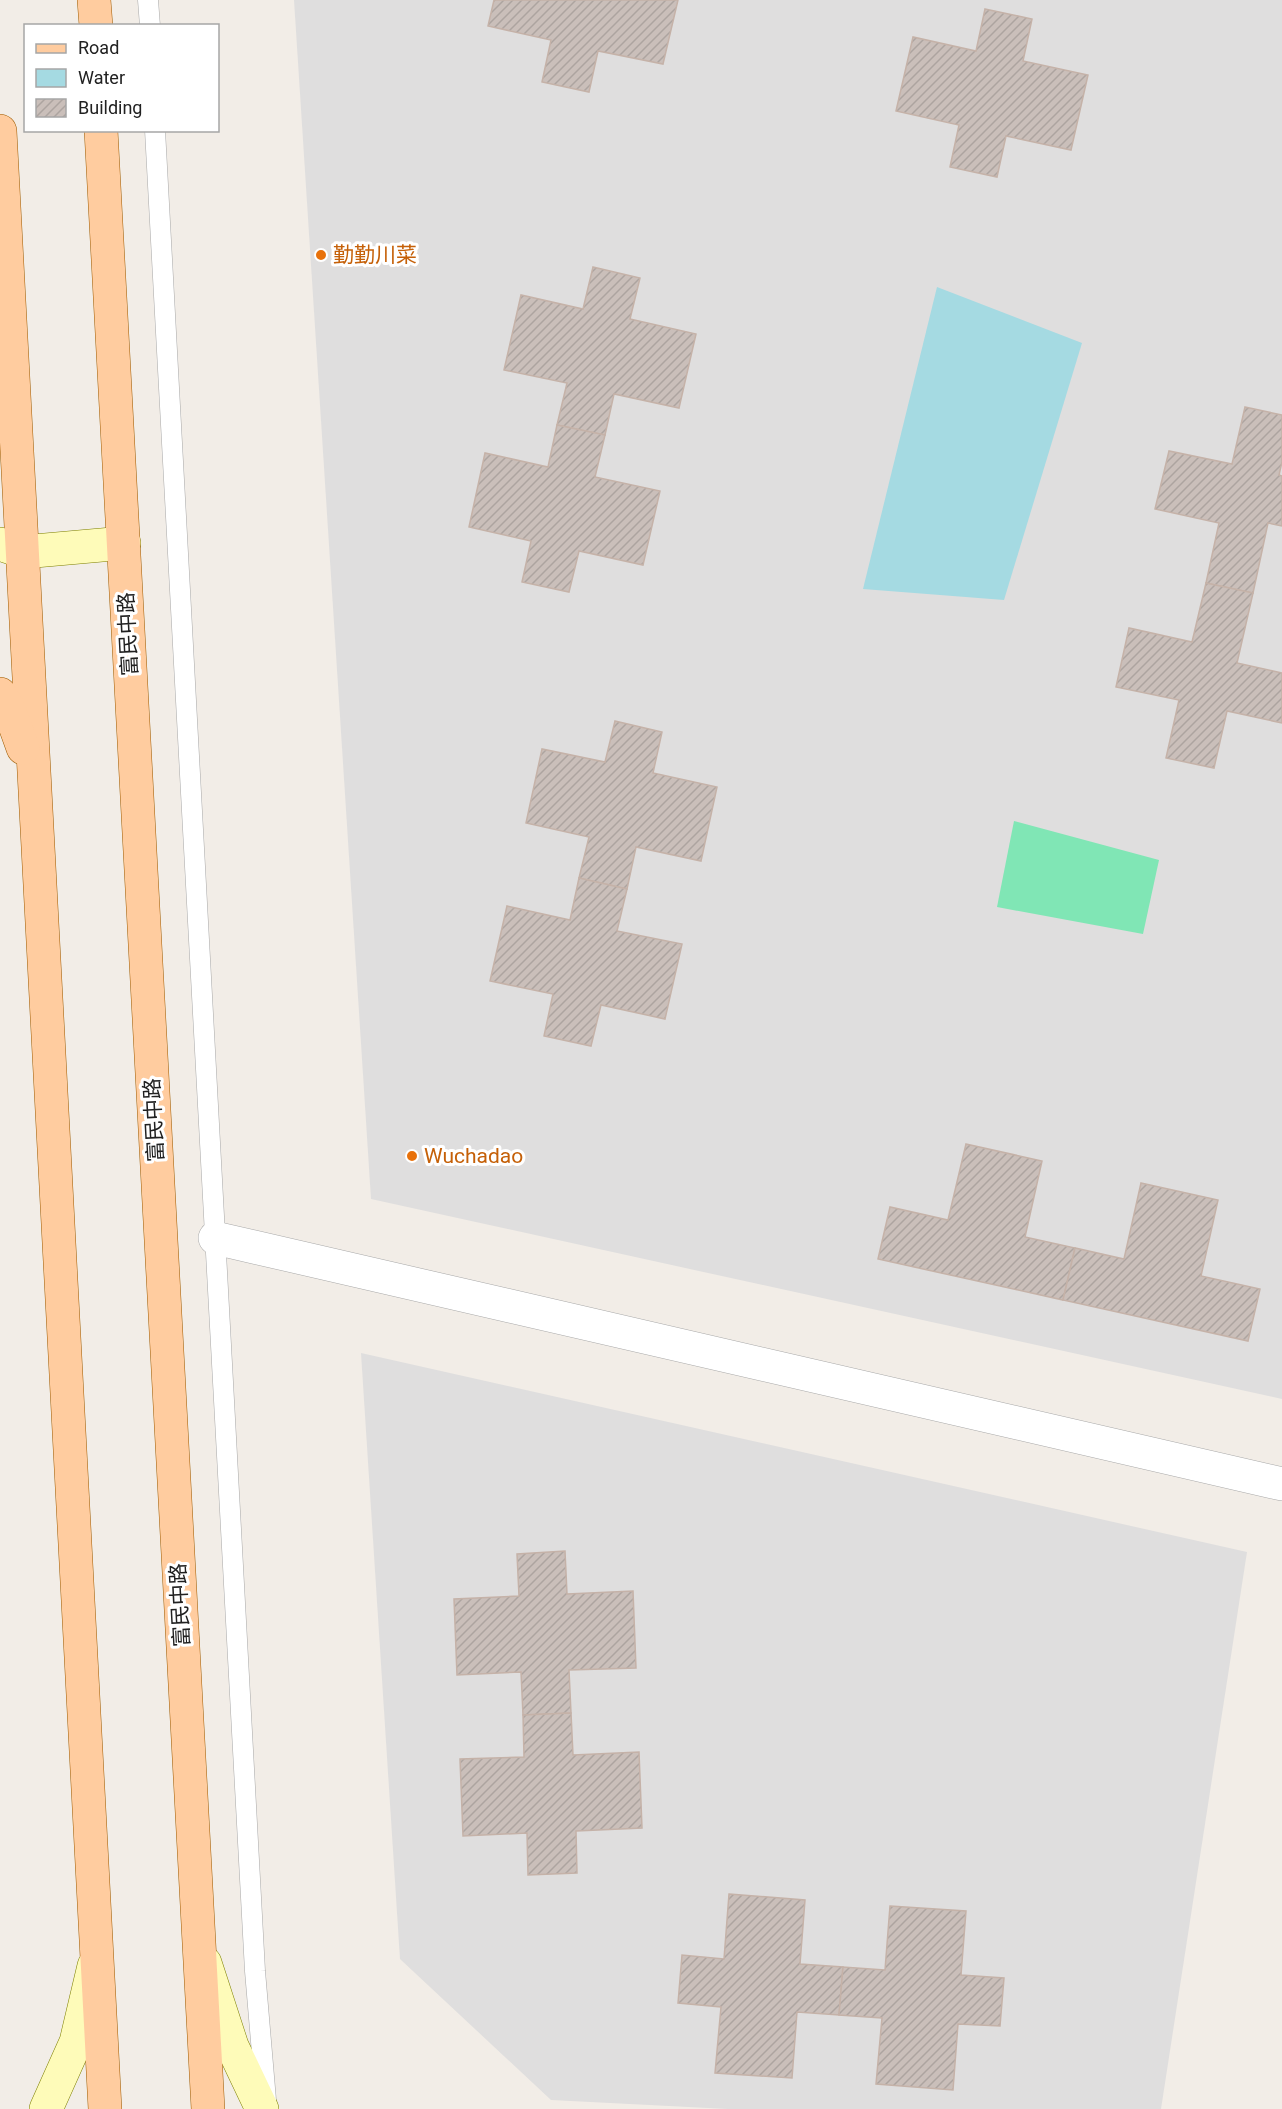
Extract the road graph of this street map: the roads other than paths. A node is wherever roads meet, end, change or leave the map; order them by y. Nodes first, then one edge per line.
1 (94, 0) edge
2 (148, 0) edge
3 (96, 24) edge
4 (150, 24) edge
5 (0, 131) edge
6 (101, 132) edge
7 (155, 132) edge
8 (2, 231) edge
9 (124, 543) junction
10 (11, 548) edge
11 (0, 694) edge
12 (35, 780) junction
13 (215, 1238) junction
14 (1282, 1484) edge
15 (198, 1943) junction
16 (97, 1952) junction
17 (46, 2109) edge
18 (105, 2109) edge
19 (208, 2109) edge
20 (265, 2109) edge

1 - 3 main road
2 - 4 lane
5 - 8 main road
6 - 9 main road, 富民中路
7 - 13 lane
8 - 10 main road
9 - 10 main road
9 - 15 main road, 富民中路
10 - 12 main road
11 - 12 main road
12 - 16 main road
13 - 14 street
13 - 20 lane
15 - 19 main road, 富民中路
15 - 20 main road
16 - 17 main road
16 - 18 main road

